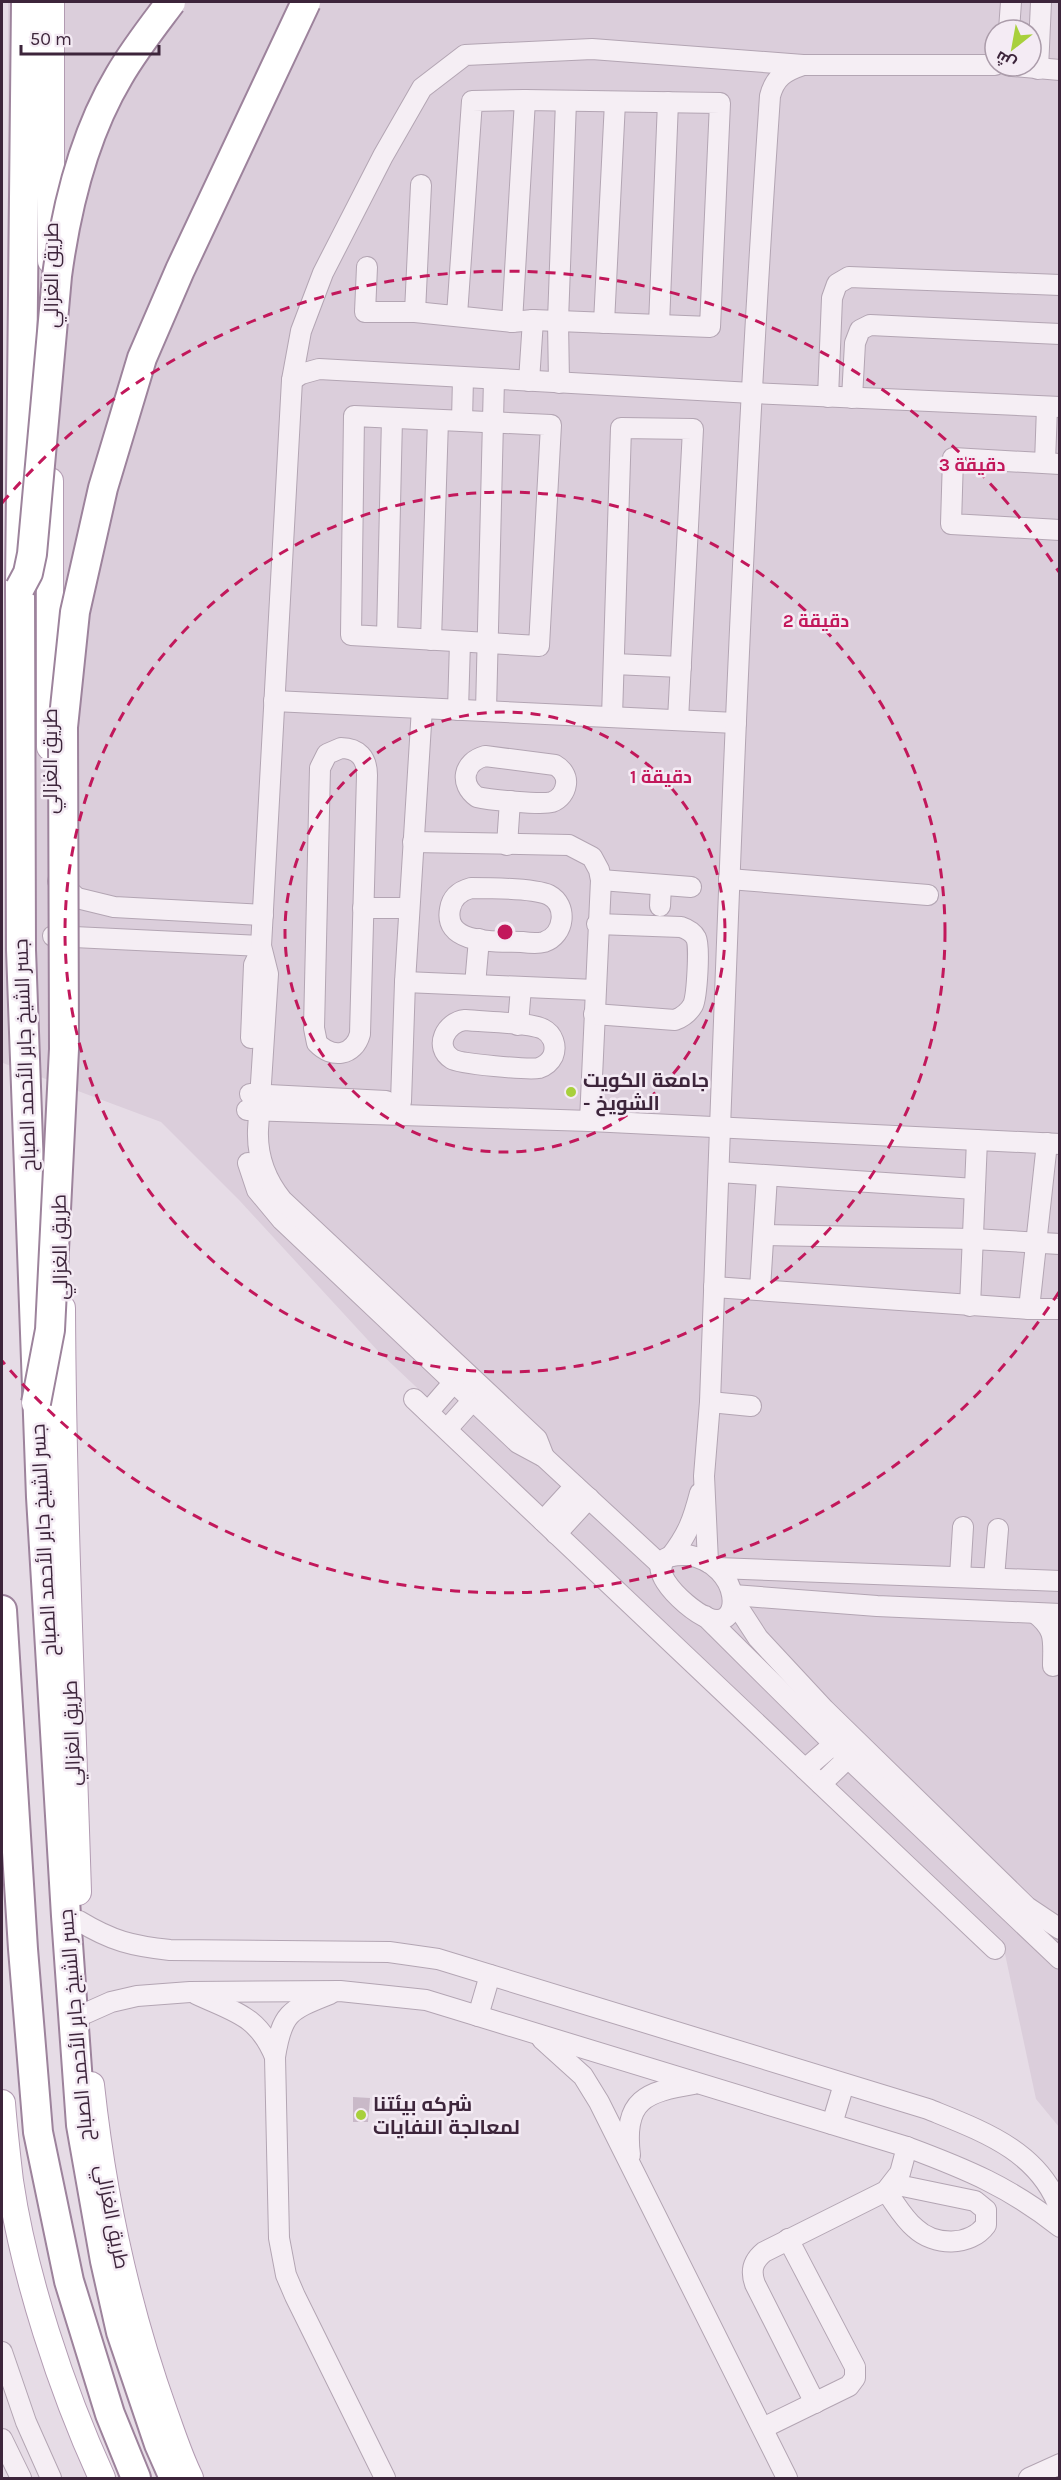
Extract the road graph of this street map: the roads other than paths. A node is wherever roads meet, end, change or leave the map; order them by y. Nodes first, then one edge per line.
1 (26, 2) edge
2 (51, 2) edge
3 (171, 2) edge
4 (306, 2) edge
5 (1011, 2) edge
6 (1041, 2) edge
7 (1010, 18) edge
8 (1040, 18) edge
9 (803, 65) junction
10 (983, 65) edge
11 (1043, 69) edge
12 (1059, 70) edge
13 (525, 99) junction
14 (566, 101) junction
15 (615, 102) junction
16 (668, 102) junction
17 (421, 185) dead end
18 (367, 267) dead end
19 (1059, 285) edge
20 (415, 312) junction
21 (457, 315) junction
22 (533, 320) junction
23 (558, 321) junction
24 (512, 322) junction
25 (604, 323) junction
26 (659, 325) junction
27 (1059, 334) edge
28 (463, 378) junction
29 (494, 379) junction
30 (292, 380) junction
31 (529, 381) junction
32 (559, 383) junction
33 (752, 393) junction
34 (828, 397) junction
35 (852, 398) junction
36 (1053, 407) edge
37 (392, 418) junction
38 (438, 420) junction
39 (462, 421) junction
40 (493, 422) junction
41 (1052, 464) edge
42 (1059, 530) edge
43 (20, 588) junction
44 (387, 637) junction
45 (431, 640) junction
46 (460, 642) junction
47 (488, 644) junction
48 (614, 664) junction
49 (681, 666) junction
50 (274, 701) junction
51 (422, 708) junction
52 (458, 710) junction
53 (486, 711) junction
54 (612, 717) junction
55 (678, 720) junction
56 (736, 723) junction
57 (510, 801) junction
58 (413, 842) junction
59 (507, 845) junction
60 (50, 873) junction
61 (729, 879) junction
62 (601, 880) junction
63 (662, 885) junction
64 (691, 886) dead end
65 (928, 895) dead end
66 (660, 906) dead end
67 (363, 908) junction
68 (409, 908) junction
69 (263, 915) junction
70 (597, 924) junction
71 (53, 936) junction
72 (479, 939) junction
73 (261, 948) junction
74 (405, 982) junction
75 (475, 985) junction
76 (521, 987) junction
77 (595, 990) junction
78 (594, 1014) junction
79 (518, 1025) junction
80 (401, 1101) junction
81 (254, 1102) junction
82 (589, 1116) junction
83 (720, 1122) junction
84 (977, 1140) junction
85 (1055, 1140) edge
86 (719, 1172) junction
87 (767, 1176) junction
88 (1051, 1181) edge
89 (975, 1189) junction
90 (764, 1235) junction
91 (973, 1239) junction
92 (1036, 1243) junction
93 (1059, 1244) edge
94 (714, 1287) junction
95 (760, 1289) junction
96 (970, 1305) junction
97 (1059, 1309) edge
98 (1029, 1310) junction
99 (454, 1382) junction
100 (473, 1400) junction
101 (710, 1402) junction
102 (36, 1403) junction
103 (751, 1407) dead end
104 (447, 1429) junction
105 (544, 1457) junction
106 (704, 1476) junction
107 (582, 1492) junction
108 (549, 1527) junction
109 (963, 1527) dead end
110 (998, 1528) dead end
111 (667, 1561) junction
112 (713, 1565) junction
113 (883, 1574) junction
114 (960, 1576) junction
115 (994, 1578) junction
116 (1059, 1581) edge
117 (733, 1598) junction
118 (877, 1606) junction
119 (2, 1610) edge
120 (1035, 1613) junction
121 (1059, 1614) edge
122 (705, 1616) junction
123 (1053, 1666) dead end
124 (841, 1751) junction
125 (806, 1770) junction
126 (820, 1784) junction
127 (79, 1921) junction
128 (1059, 1929) edge
129 (995, 1949) dead end
130 (1059, 1959) edge
131 (490, 1975) junction
132 (340, 1990) junction
133 (190, 1992) junction
134 (84, 2014) junction
135 (478, 2016) junction
136 (535, 2033) junction
137 (275, 2056) junction
138 (699, 2084) junction
139 (844, 2084) junction
140 (2, 2103) edge
141 (832, 2124) junction
142 (907, 2147) junction
143 (630, 2161) junction
144 (1059, 2210) edge
145 (1059, 2227) edge
146 (789, 2240) junction
147 (2, 2352) edge
148 (815, 2403) junction
149 (26, 2422) junction
150 (762, 2428) junction
151 (2, 2434) edge
152 (2, 2439) edge
153 (1059, 2464) edge
154 (21, 2478) edge
155 (51, 2478) edge
156 (102, 2478) edge
157 (136, 2478) edge
158 (174, 2478) edge
159 (190, 2478) edge
160 (386, 2478) edge
161 (787, 2478) edge
162 (1029, 2478) edge

1 - 43 highway, طريق الغزالي
2 - 60 main road, طريق الغزالي
3 - 43 highway, bridge
4 - 102 highway, bridge
5 - 7 street
6 - 8 street
9 - 10 street
9 - 30 street
9 - 33 street
11 - 12 street
13 - 14 street
13 - 21 street
13 - 24 street
14 - 15 street
14 - 23 street
15 - 16 street
15 - 25 street
16 - 26 street
16 - 26 street
17 - 20 street
18 - 20 street
19 - 34 street
20 - 21 street
21 - 24 street
22 - 23 street
22 - 24 street
22 - 31 street
23 - 25 street
23 - 32 street
25 - 26 street
27 - 35 street
28 - 29 street
28 - 30 street
28 - 39 street
29 - 31 street
29 - 40 street
30 - 50 street
31 - 32 street
32 - 33 street
33 - 34 street
33 - 56 street
34 - 35 street
35 - 36 street
36 - 41 street
37 - 38 street
37 - 44 street
37 - 44 street
38 - 39 street
38 - 45 street
39 - 40 street
40 - 47 street
40 - 47 street
41 - 42 street
43 - 102 highway, جسر الشيخ جابر الأحمد الصباح, bridge
44 - 45 street
45 - 46 street
46 - 47 street
46 - 52 street
47 - 53 street
48 - 49 street
48 - 49 street
48 - 54 street
49 - 55 street
50 - 51 street
50 - 69 street
51 - 52 street
51 - 58 street
52 - 53 street
53 - 54 street
54 - 55 street
55 - 56 street
56 - 61 street
57 - 57 street
57 - 59 street
58 - 59 street
58 - 68 street
59 - 62 street
60 - 69 street
60 - 71 main road, طريق الغزالي
61 - 65 street
61 - 83 street
62 - 63 street
62 - 70 street
63 - 64 street
63 - 66 street
67 - 67 street
67 - 68 street
68 - 74 street
69 - 73 street
70 - 77 street
70 - 78 street
71 - 73 street
71 - 127 main road, طريق الغزالي
72 - 72 street
72 - 75 street
73 - 81 street
74 - 75 street
74 - 80 street
75 - 76 street
76 - 77 street
76 - 79 street
77 - 78 street
78 - 82 street
79 - 79 street
80 - 81 street
80 - 82 street
81 - 82 street
81 - 99 street
81 - 105 street
82 - 83 street
83 - 84 street
83 - 85 street
83 - 86 street
84 - 85 street
84 - 89 street
85 - 88 street
86 - 87 street
86 - 94 street
87 - 89 street
87 - 90 street
88 - 92 street
89 - 91 street
90 - 91 street
90 - 95 street
91 - 92 street
91 - 96 street
92 - 93 street
92 - 98 street
94 - 95 street
94 - 101 street
95 - 96 street
96 - 98 street
97 - 98 street
99 - 100 street
99 - 104 street
100 - 104 street
100 - 105 street
101 - 103 street
101 - 106 street
102 - 158 highway, جسر الشيخ جابر الأحمد الصباح
104 - 108 street
105 - 107 street
106 - 111 street
106 - 112 street
107 - 108 street
107 - 111 street
108 - 125 street
109 - 114 street
110 - 115 street
111 - 112 street
111 - 122 street
112 - 113 street
112 - 117 street
113 - 114 street
113 - 118 street
114 - 115 street
115 - 116 street
117 - 118 street
117 - 122 street
117 - 128 street
118 - 120 street
119 - 157 highway
120 - 121 street
120 - 123 street
122 - 124 street
124 - 125 street
124 - 126 street
124 - 130 street
125 - 126 street
126 - 129 street
127 - 131 street
127 - 134 main road, طريق الغزالي
131 - 135 street
131 - 139 street
132 - 133 street
132 - 135 street
132 - 137 street
133 - 134 street
133 - 137 street
134 - 159 main road, طريق الغزالي
135 - 136 street
136 - 138 street
136 - 143 street
137 - 160 street
138 - 141 street
138 - 143 street
139 - 141 street
139 - 144 street
140 - 156 main road
141 - 142 street
142 - 145 street
142 - 146 street
143 - 150 street
146 - 148 street
146 - 148 street
147 - 149 street
148 - 150 street
149 - 151 street
149 - 155 street
150 - 161 street
152 - 154 street
153 - 162 street

